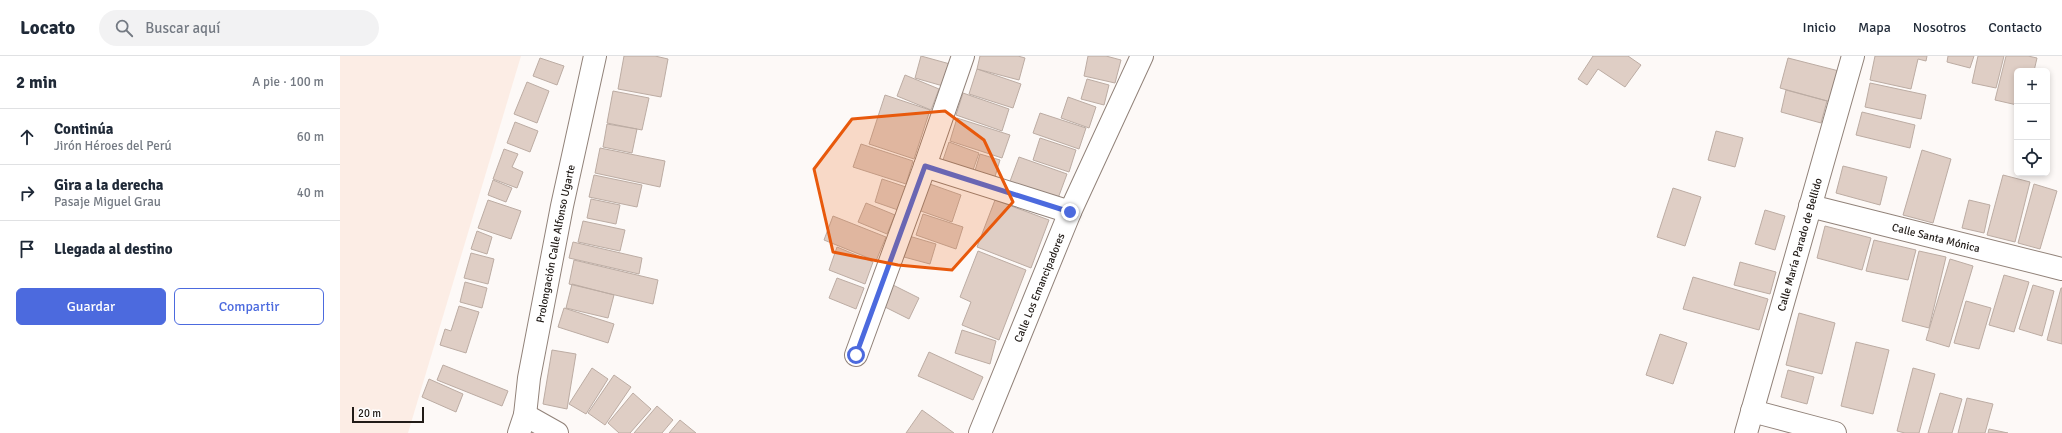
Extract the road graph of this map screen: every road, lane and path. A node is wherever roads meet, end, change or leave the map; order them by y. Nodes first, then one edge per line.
1 (595, 56) edge
2 (963, 56) edge
3 (1142, 56) edge
4 (1853, 56) edge
5 (925, 166) junction
6 (1810, 206) junction
7 (1070, 212) junction
8 (2062, 269) edge
9 (856, 355) dead end
10 (1752, 411) junction
11 (522, 424) edge
12 (557, 433) edge
13 (980, 433) edge
14 (1746, 433) edge
15 (1835, 433) edge

1 - 11 street, Prolongación Calle Alfonso Ugarte
2 - 5 street
3 - 7 street, Calle Los Emancipadores
4 - 6 street, Calle María Parado de Bellido
5 - 7 street
5 - 9 street
6 - 8 street, Calle Santa Mónica
6 - 10 street, Calle María Parado de Bellido
7 - 13 street, Calle Los Emancipadores
10 - 14 street, Calle María Parado de Bellido
10 - 15 street
11 - 12 street

